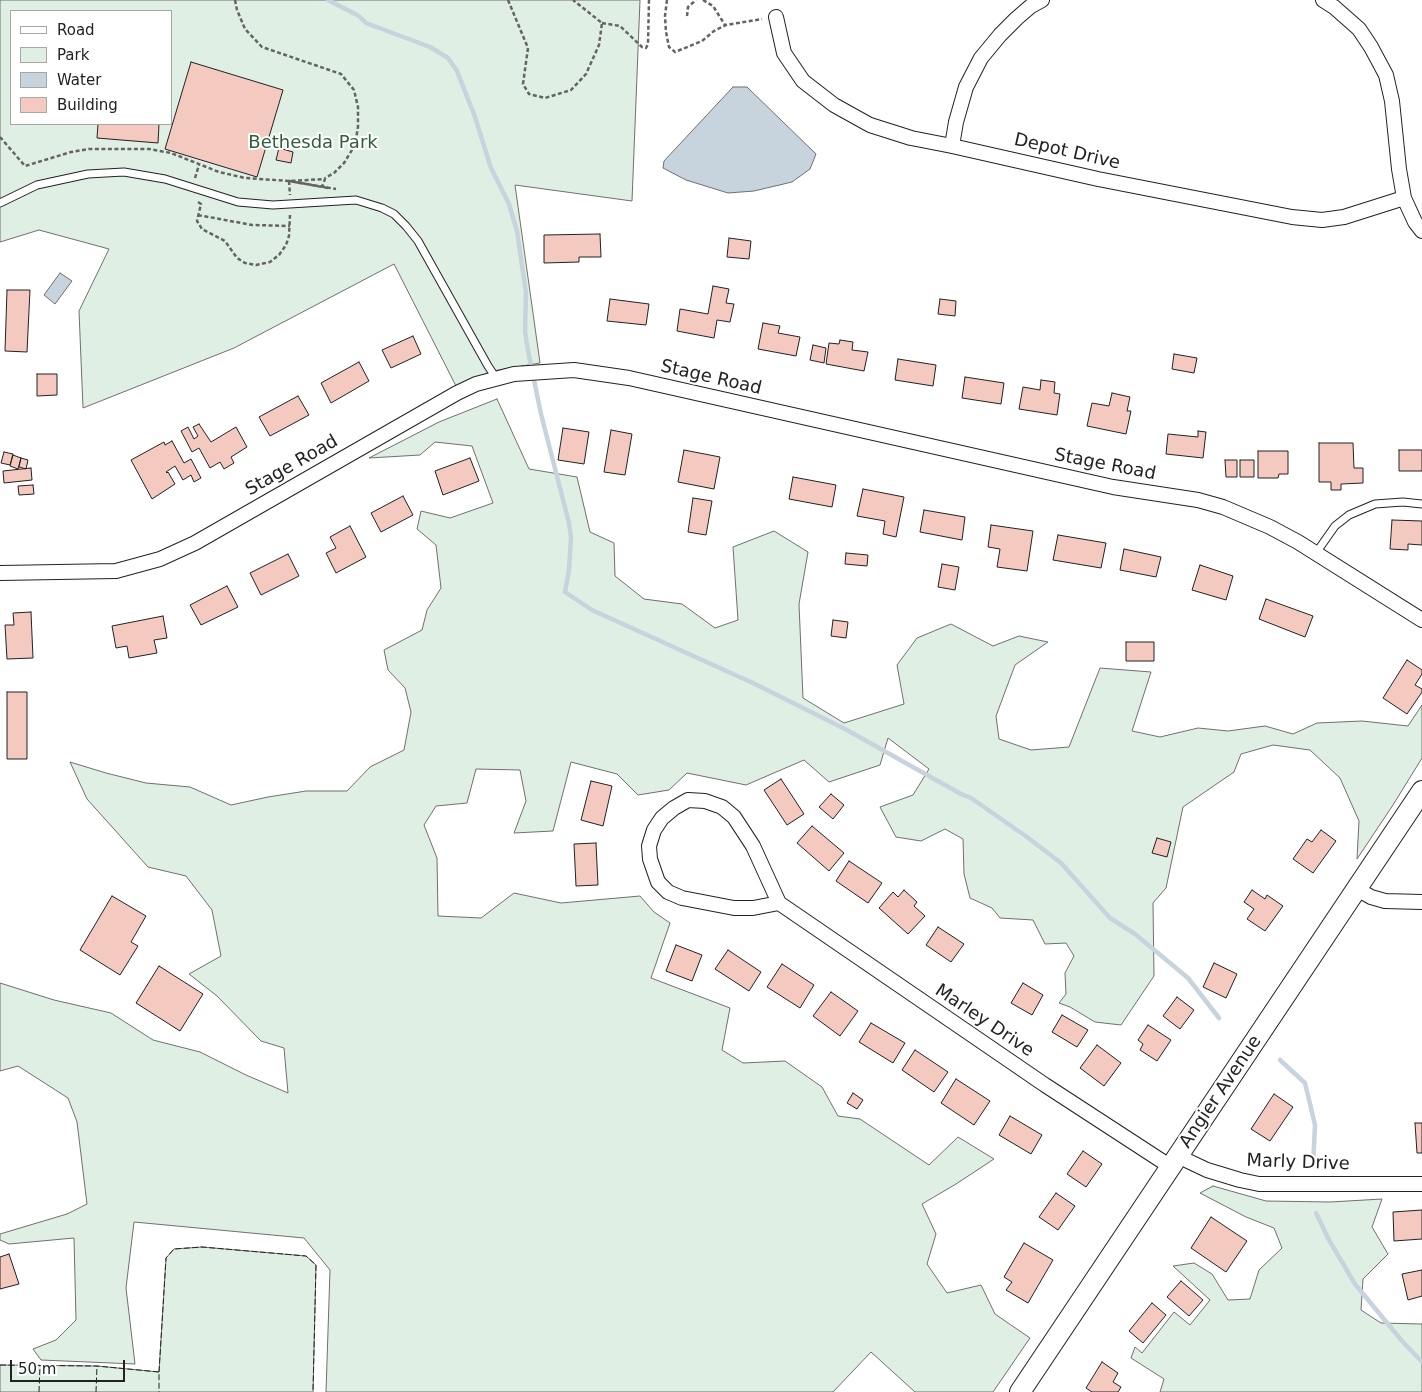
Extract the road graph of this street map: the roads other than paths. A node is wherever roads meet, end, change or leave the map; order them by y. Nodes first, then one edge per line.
1 (1042, 0) edge
2 (1322, 0) edge
3 (776, 17) road end
4 (952, 146) junction
5 (1404, 198) junction
6 (0, 203) edge
7 (1422, 232) edge
8 (496, 378) junction
9 (1422, 504) edge
10 (1316, 553) junction
11 (0, 573) edge
12 (1422, 620) edge
13 (1422, 791) edge
14 (1357, 889) junction
15 (1422, 902) edge
16 (778, 903) junction
17 (1175, 1160) junction
18 (1422, 1184) edge
19 (1020, 1392) edge

1 - 4 street
2 - 5 street
3 - 4 street, Depot Drive
4 - 5 street, Depot Drive
5 - 7 street
6 - 8 lane
8 - 10 street, Stage Road
8 - 11 street, Stage Road
9 - 10 lane
10 - 12 street, Stage Road
13 - 14 main road, Angier Avenue
14 - 15 street
14 - 17 main road, Angier Avenue
16 - 16 street
16 - 17 street, Marley Drive
17 - 18 street, Marly Drive
17 - 19 main road, Angier Avenue

